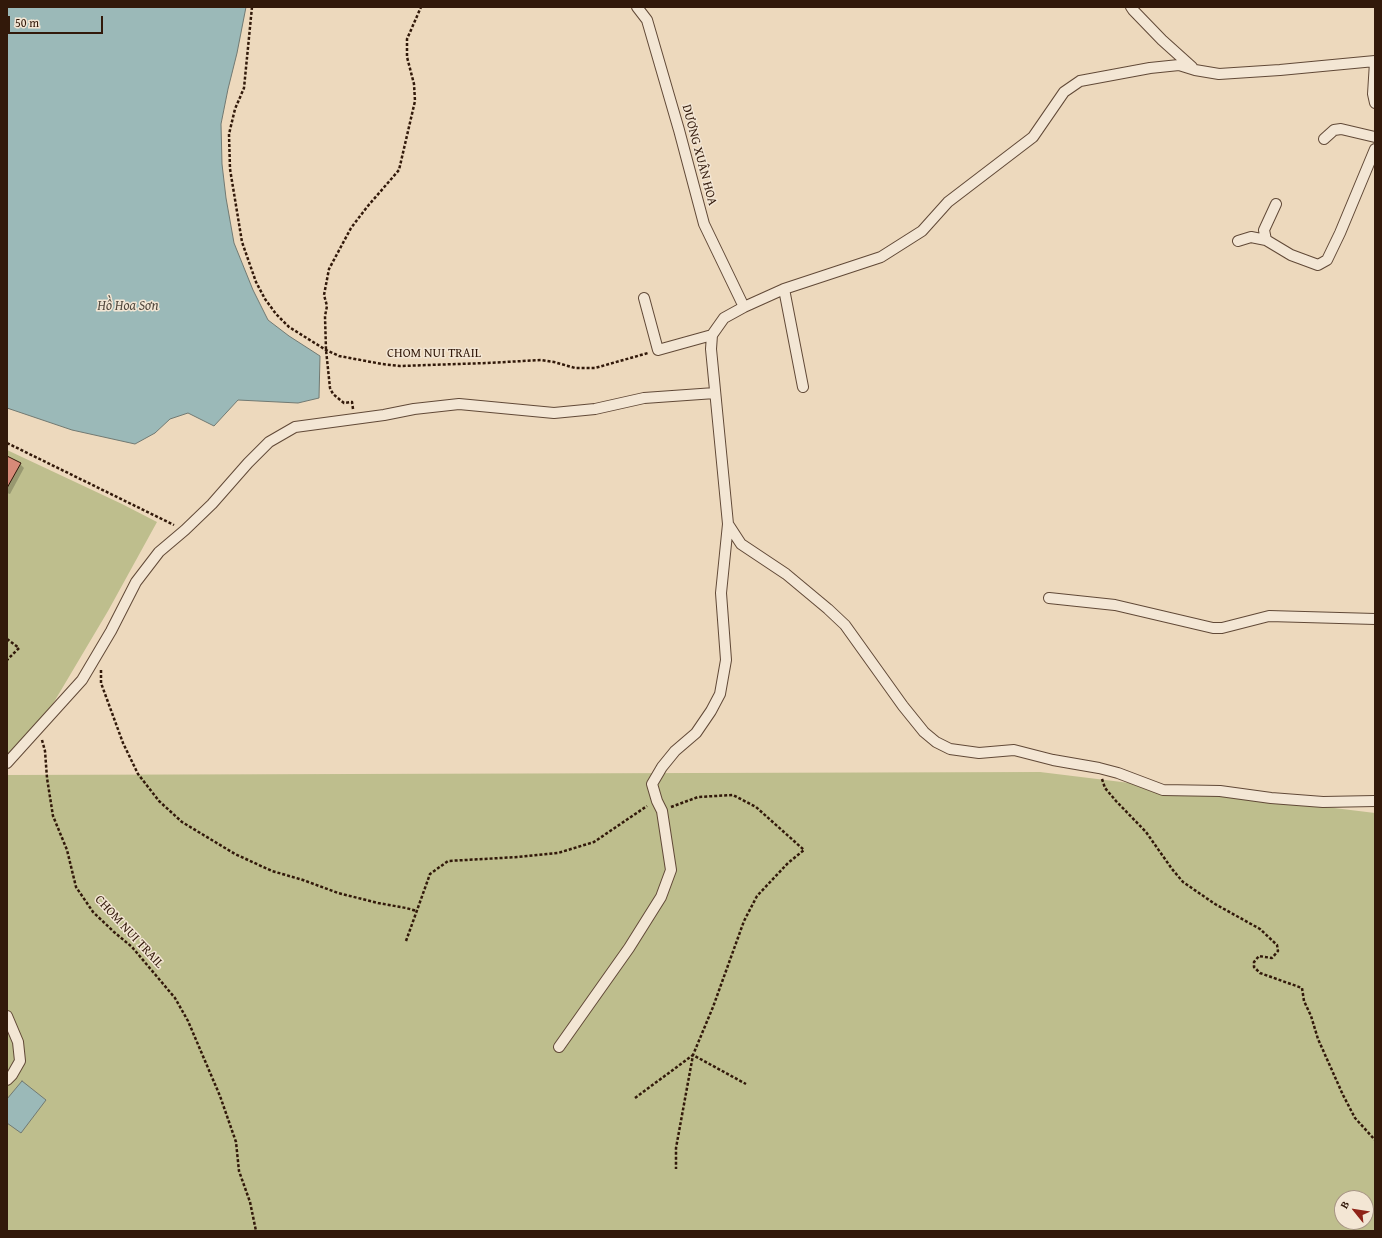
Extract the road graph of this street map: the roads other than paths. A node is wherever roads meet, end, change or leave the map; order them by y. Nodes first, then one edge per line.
1 (637, 7) edge
2 (1131, 7) edge
3 (1375, 62) edge
4 (1195, 70) junction
5 (1375, 103) edge
6 (1375, 137) edge
7 (1324, 139) dead end
8 (1375, 149) edge
9 (1276, 204) dead end
10 (1266, 240) junction
11 (1238, 241) dead end
12 (784, 289) junction
13 (644, 298) dead end
14 (744, 307) junction
15 (712, 335) junction
16 (803, 386) dead end
17 (715, 393) junction
18 (728, 524) junction
19 (1049, 598) dead end
20 (1375, 619) edge
21 (7, 763) edge
22 (1375, 801) edge
23 (7, 1016) edge
24 (559, 1047) dead end
25 (7, 1080) edge

1 - 14 street, DƯƠNG XUÂN HOA
2 - 4 street
3 - 4 street
3 - 5 street
4 - 12 street
6 - 7 street
8 - 10 street
9 - 10 street
10 - 11 street
12 - 14 street
12 - 16 street
13 - 15 street
14 - 15 street
15 - 17 street
17 - 18 street
17 - 21 street
18 - 22 street
18 - 24 street
19 - 20 street
23 - 25 street

